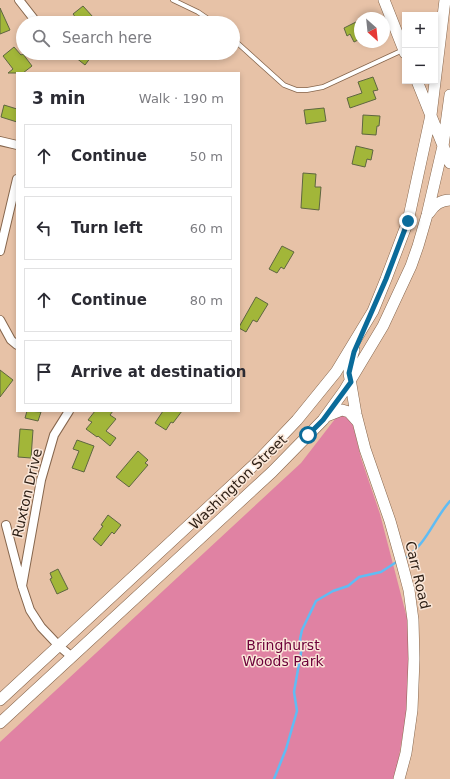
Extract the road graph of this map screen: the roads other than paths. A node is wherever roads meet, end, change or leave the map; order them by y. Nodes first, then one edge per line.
1 (19, 0) edge
2 (173, 0) edge
3 (384, 0) edge
4 (445, 1) edge
5 (32, 16) edge
6 (204, 16) edge
7 (442, 23) junction
8 (438, 36) edge
9 (240, 45) edge
10 (403, 48) edge
11 (402, 52) edge
12 (417, 84) edge
13 (450, 95) edge
14 (430, 115) junction
15 (0, 141) edge
16 (16, 145) edge
17 (443, 146) junction
18 (450, 163) edge
19 (16, 183) edge
20 (450, 200) edge
21 (427, 216) junction
22 (0, 251) edge
23 (373, 312) junction
24 (0, 320) edge
25 (16, 344) edge
26 (347, 387) junction
27 (314, 399) junction
28 (68, 412) edge
29 (323, 420) junction
30 (358, 422) junction
31 (6, 525) dead end
32 (22, 586) junction
33 (59, 646) junction
34 (72, 657) junction
35 (0, 700) edge
36 (0, 723) edge
37 (399, 779) edge

1 - 5 street
2 - 6 lane
3 - 10 main road
4 - 7 main road
7 - 8 main road
7 - 14 main road, Washington Street
9 - 11 lane
12 - 14 main road
13 - 17 main road, Washington Street
14 - 17 main road
14 - 23 main road, Washington Street
15 - 16 street
17 - 18 main road
17 - 21 main road, Washington Street
19 - 22 street
20 - 21 main road
21 - 26 main road, Washington Street
23 - 26 main road, Carr Road
23 - 27 main road, Washington Street
24 - 25 street
26 - 27 main road
26 - 29 main road, Washington Street
26 - 30 main road, Carr Road
27 - 33 main road, Washington Street
28 - 32 street, Ruxton Drive
29 - 30 main road
29 - 34 main road, Washington Street
30 - 37 main road, Carr Road
31 - 32 street
32 - 33 street
33 - 34 street
33 - 35 main road, Washington Street
34 - 36 main road, Washington Street

